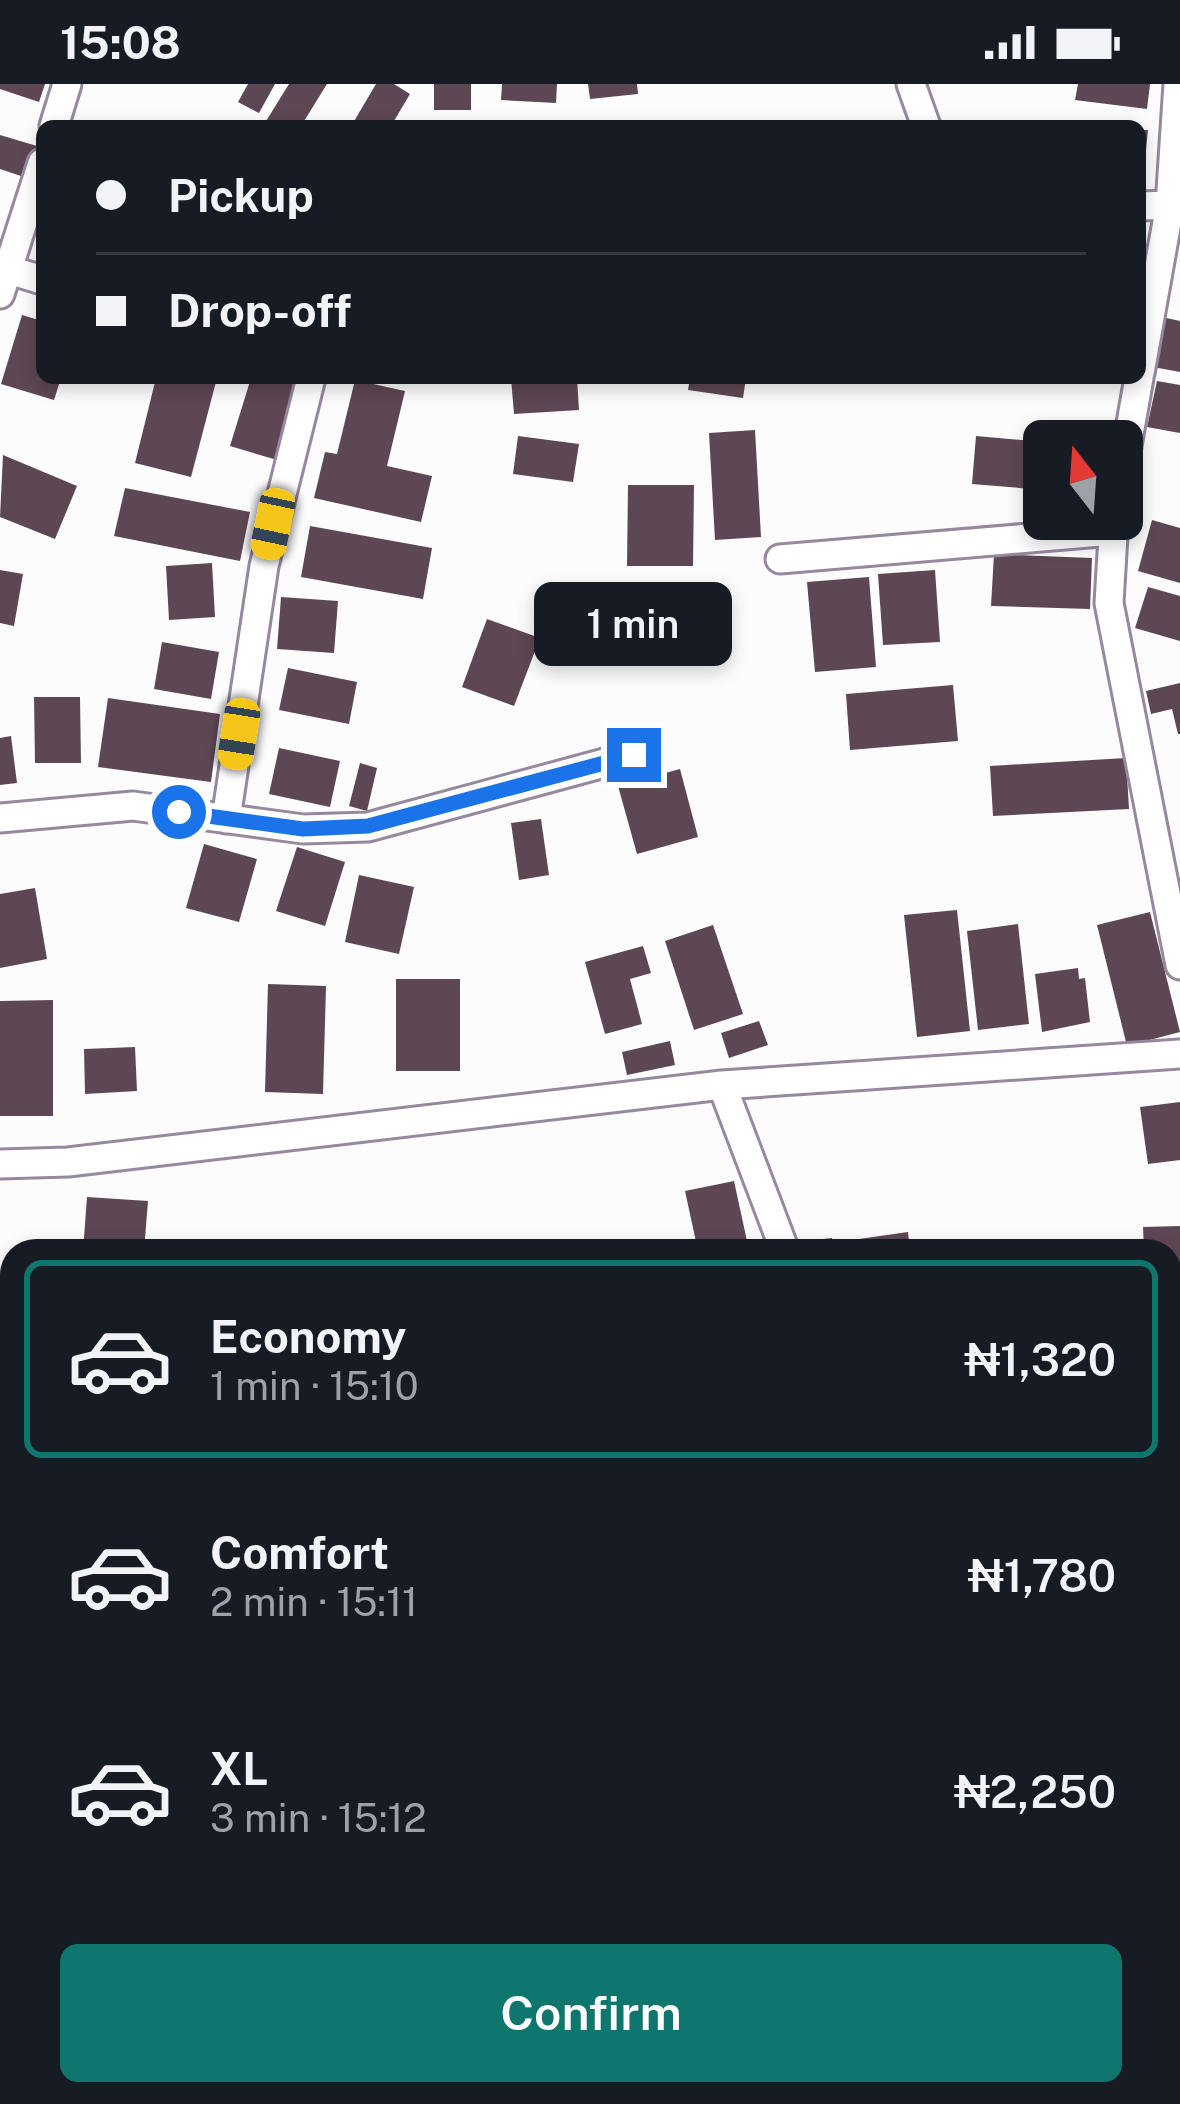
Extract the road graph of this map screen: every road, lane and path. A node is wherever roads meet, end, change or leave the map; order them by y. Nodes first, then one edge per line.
1 (67, 84) edge
2 (911, 84) edge
3 (1178, 84) edge
4 (56, 120) edge
5 (924, 120) edge
6 (1178, 124) edge
7 (36, 181) edge
8 (1146, 206) edge
9 (1170, 206) junction
10 (3, 277) edge
11 (36, 280) edge
12 (1146, 342) edge
13 (309, 384) edge
14 (1139, 384) edge
15 (1132, 420) edge
16 (1023, 534) edge
17 (1112, 540) edge
18 (780, 559) dead end
19 (634, 755) dead end
20 (0, 818) edge
21 (226, 819) junction
22 (1180, 965) edge
23 (1180, 1054) edge
24 (722, 1085) junction
25 (0, 1164) edge
26 (780, 1239) edge

1 - 4 street
2 - 5 street
3 - 6 street
6 - 9 street
7 - 10 street
8 - 9 street
9 - 12 street
10 - 11 street
13 - 21 street
14 - 15 street
16 - 18 street
17 - 22 street
19 - 21 street
20 - 21 street
23 - 24 street
24 - 25 street
24 - 26 street

